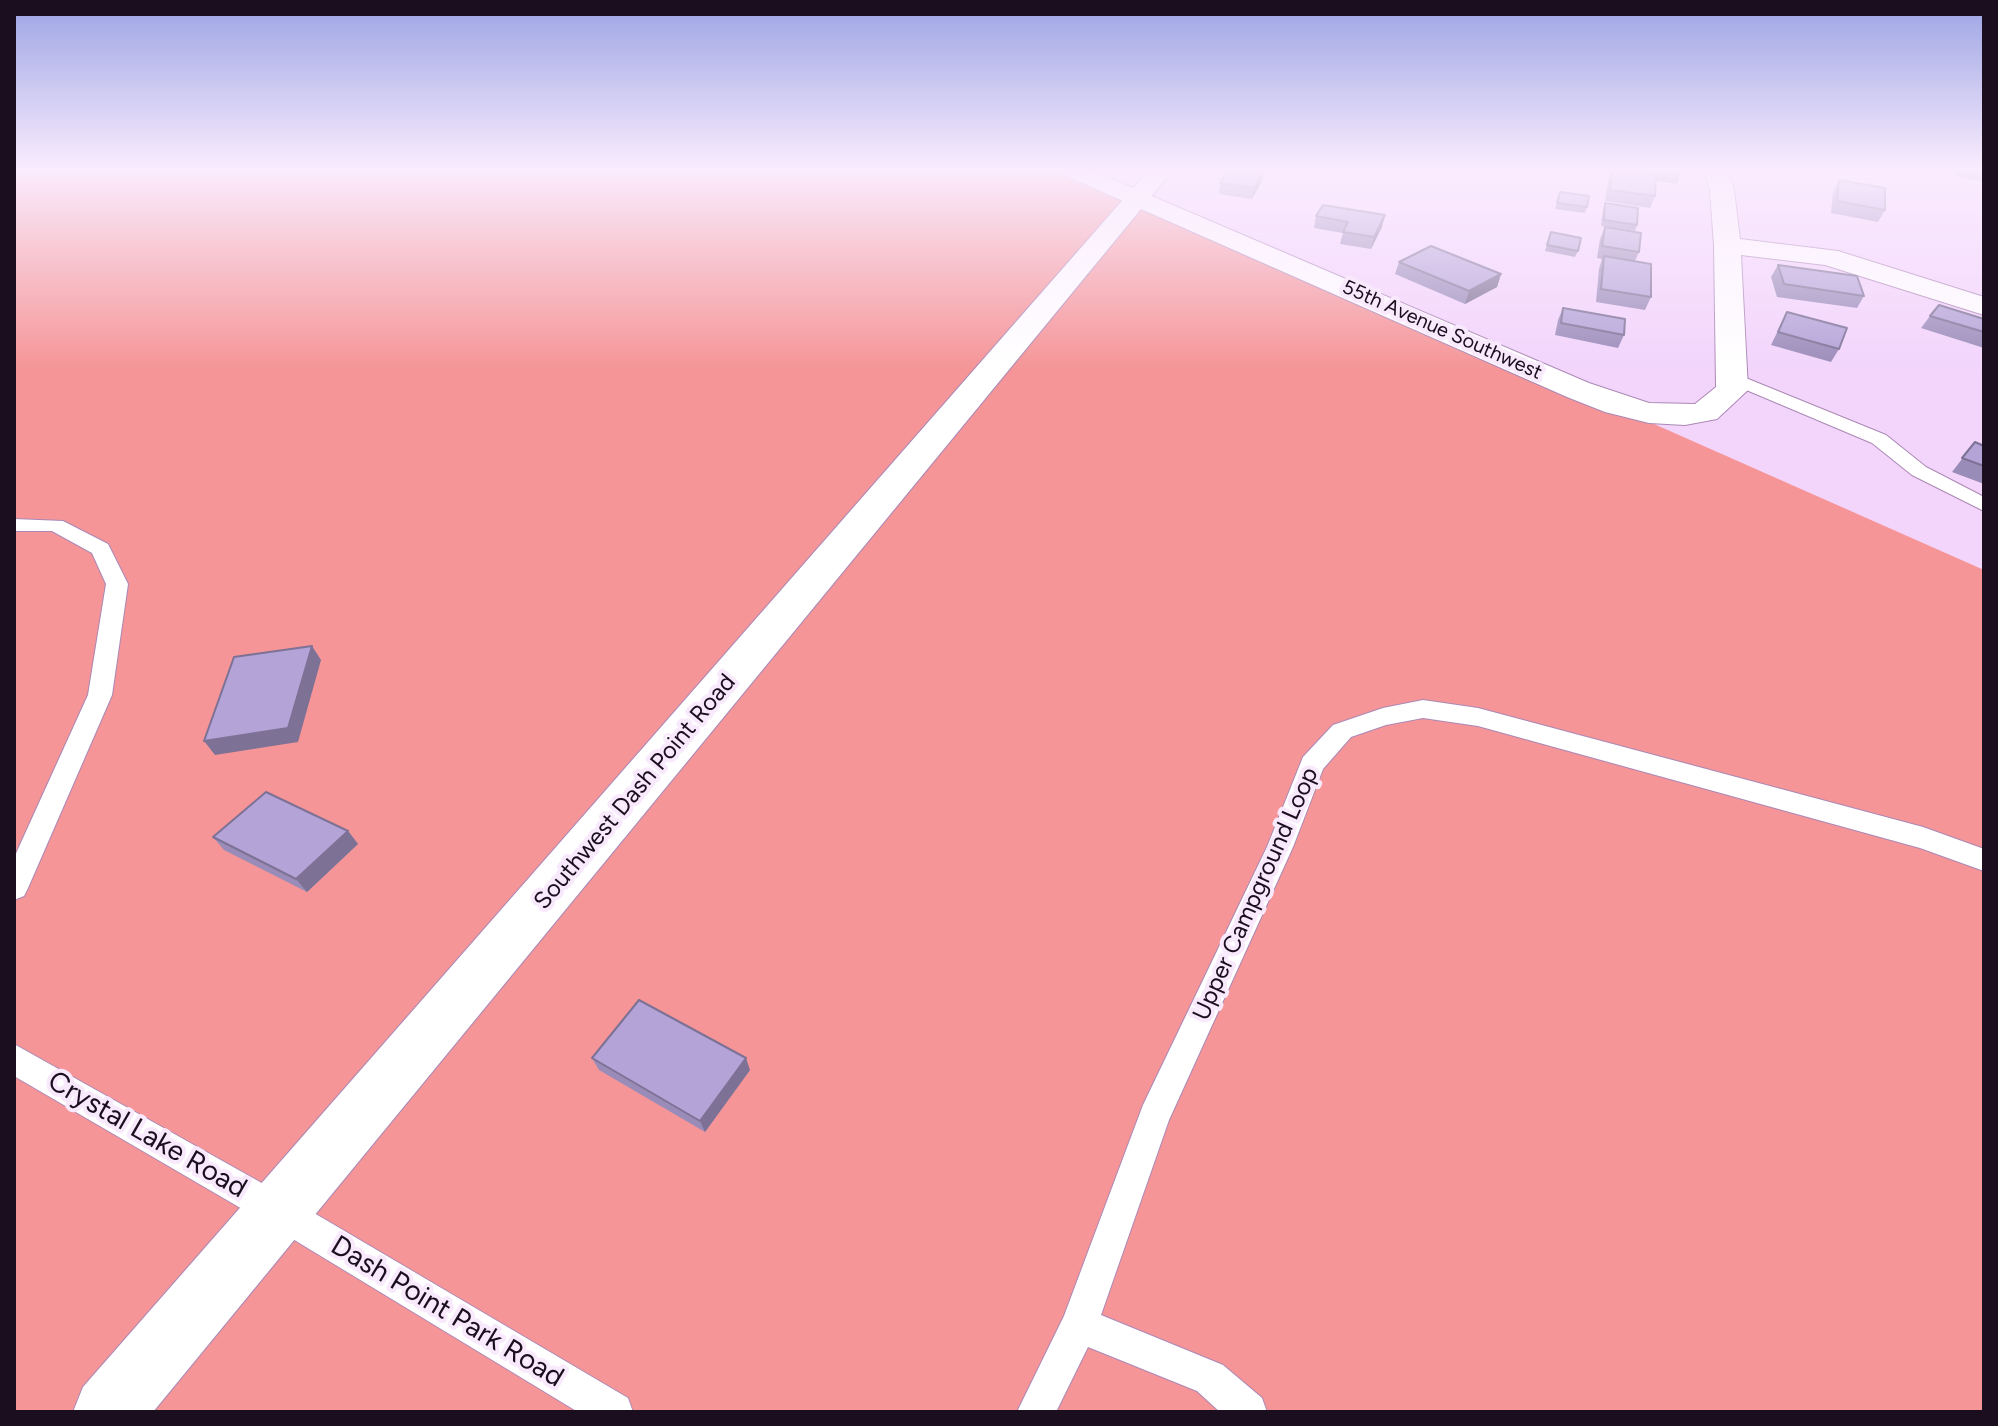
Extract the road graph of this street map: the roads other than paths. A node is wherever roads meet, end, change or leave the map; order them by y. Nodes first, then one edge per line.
1 (1105, 237) edge
2 (1261, 237) edge
3 (1726, 237) edge
4 (1727, 246) junction
5 (1984, 306) edge
6 (1731, 377) junction
7 (1984, 505) edge
8 (14, 525) edge
9 (1984, 860) edge
10 (14, 888) edge
11 (14, 1059) edge
12 (280, 1212) junction
13 (1079, 1325) junction
14 (108, 1412) edge
15 (614, 1412) edge
16 (1036, 1412) edge
17 (1248, 1412) edge

1 - 12 street, Southwest Dash Point Road
2 - 6 street, 55th Avenue Southwest
3 - 4 street
4 - 5 street
4 - 6 street
6 - 7 lane
8 - 10 lane
9 - 13 lane, Upper Campground Loop
11 - 12 lane, Crystal Lake Road
12 - 14 street, Southwest Dash Point Road
12 - 15 lane, Dash Point Park Road
13 - 16 lane, Upper Campground Loop
13 - 17 lane

